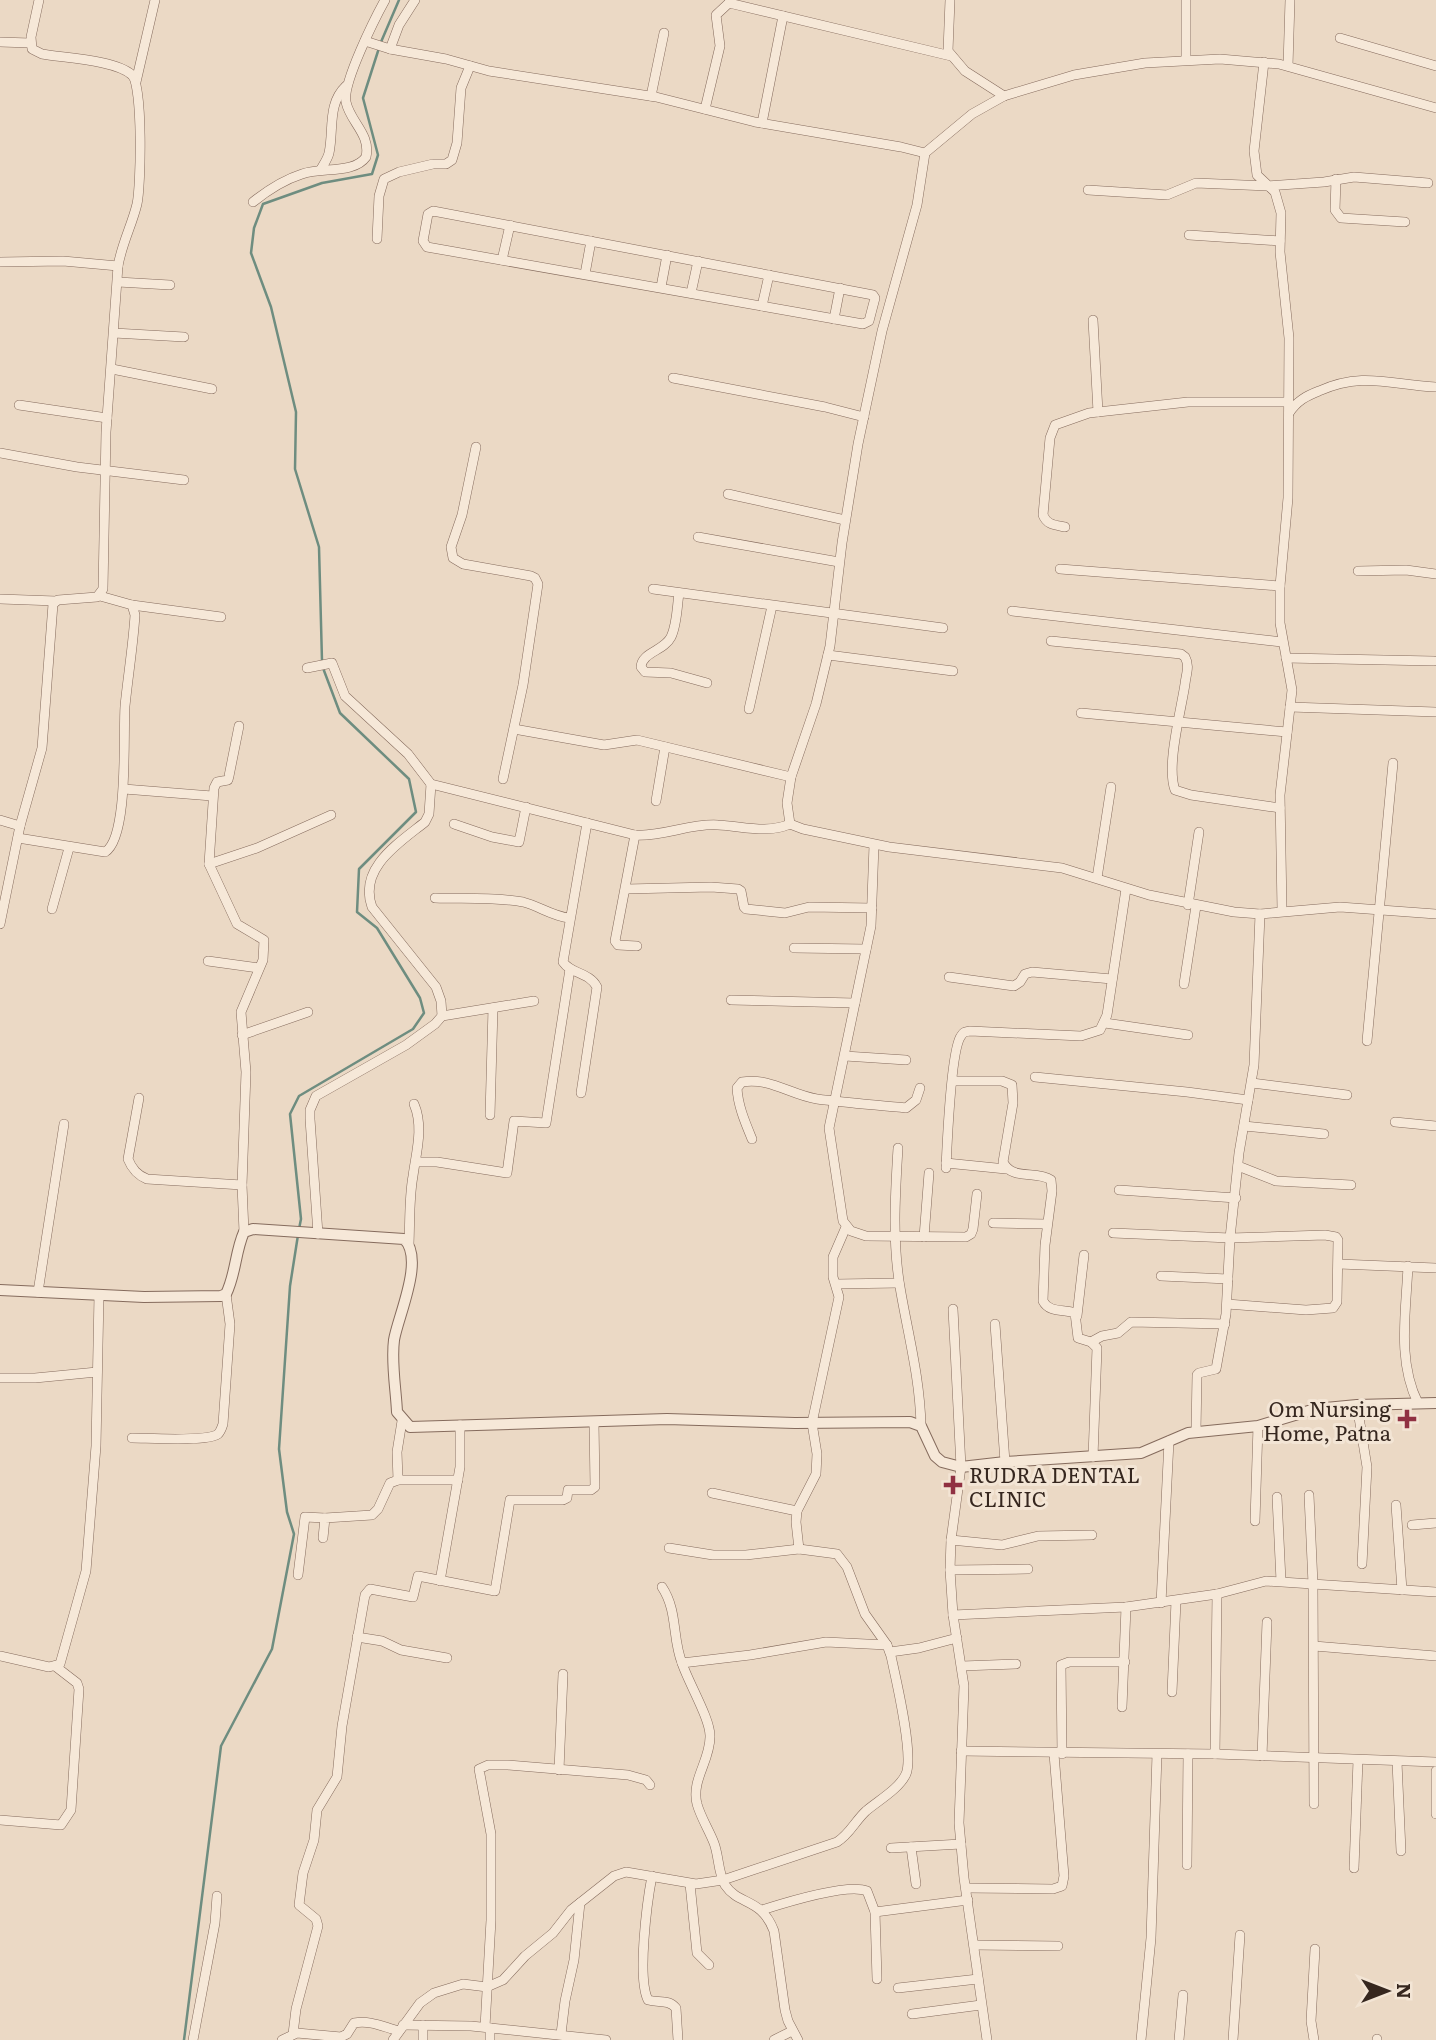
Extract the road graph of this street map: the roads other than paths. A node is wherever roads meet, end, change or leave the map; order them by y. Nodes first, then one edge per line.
1 (39, 0) edge
2 (155, 0) edge
3 (385, 0) edge
4 (415, 0) edge
5 (950, 0) edge
6 (1186, 0) edge
7 (1290, 0) edge
8 (730, 2) edge
9 (783, 16) junction
10 (664, 33) dead end
11 (1340, 38) dead end
12 (0, 42) edge
13 (367, 42) junction
14 (30, 43) junction
15 (388, 49) junction
16 (951, 56) junction
17 (1186, 60) junction
18 (1264, 62) junction
19 (1436, 65) edge
20 (470, 66) junction
21 (1288, 66) junction
22 (136, 82) junction
23 (349, 82) junction
24 (651, 96) junction
25 (1004, 96) junction
26 (1436, 108) edge
27 (705, 109) junction
28 (762, 123) junction
29 (925, 153) junction
30 (321, 169) junction
31 (1336, 179) junction
32 (1428, 183) dead end
33 (1268, 186) junction
34 (1088, 190) dead end
35 (253, 202) dead end
36 (1405, 222) dead end
37 (510, 225) junction
38 (1189, 235) dead end
39 (377, 239) dead end
40 (1280, 240) junction
41 (591, 241) junction
42 (667, 255) junction
43 (502, 260) junction
44 (698, 261) junction
45 (0, 262) edge
46 (118, 265) junction
47 (585, 274) junction
48 (769, 275) junction
49 (118, 282) junction
50 (170, 285) dead end
51 (662, 287) junction
52 (840, 288) junction
53 (691, 293) junction
54 (762, 306) junction
55 (872, 311) junction
56 (886, 314) junction
57 (834, 319) junction
58 (1093, 320) dead end
59 (114, 333) junction
60 (184, 337) dead end
61 (112, 369) junction
62 (673, 378) dead end
63 (1436, 387) edge
64 (212, 389) dead end
65 (1289, 401) junction
66 (19, 405) dead end
67 (1098, 412) junction
68 (1289, 413) junction
69 (864, 417) junction
70 (107, 418) junction
71 (476, 447) dead end
72 (0, 453) edge
73 (105, 469) junction
74 (184, 480) dead end
75 (728, 494) dead end
76 (845, 520) junction
77 (1065, 527) dead end
78 (698, 537) dead end
79 (839, 562) junction
80 (1060, 569) dead end
81 (1358, 571) dead end
82 (1436, 574) edge
83 (1280, 586) junction
84 (653, 589) dead end
85 (679, 593) junction
86 (100, 596) junction
87 (0, 599) edge
88 (55, 601) junction
89 (132, 605) junction
90 (772, 606) junction
91 (1012, 611) dead end
92 (834, 615) junction
93 (221, 617) dead end
94 (943, 628) dead end
95 (1051, 641) dead end
96 (1282, 642) junction
97 (828, 655) junction
98 (1286, 658) junction
99 (1434, 660) dead end
100 (309, 667) dead end
101 (953, 671) dead end
102 (707, 683) dead end
103 (1290, 707) junction
104 (749, 709) dead end
105 (1436, 712) edge
106 (1082, 713) dead end
107 (1178, 722) junction
108 (239, 726) dead end
109 (514, 729) junction
110 (1287, 732) junction
111 (665, 747) junction
112 (1393, 763) dead end
113 (791, 777) junction
114 (503, 779) dead end
115 (431, 784) junction
116 (1111, 787) dead end
117 (124, 789) junction
118 (212, 796) junction
119 (656, 801) dead end
120 (526, 807) junction
121 (1280, 808) junction
122 (331, 815) dead end
123 (0, 820) edge
124 (587, 823) junction
125 (454, 824) dead end
126 (790, 824) junction
127 (20, 826) junction
128 (1199, 832) dead end
129 (635, 835) junction
130 (18, 838) junction
131 (874, 845) junction
132 (69, 848) junction
133 (209, 864) junction
134 (1097, 878) junction
135 (626, 889) junction
136 (1126, 889) junction
137 (435, 898) dead end
138 (1192, 905) junction
139 (872, 908) junction
140 (1381, 908) junction
141 (52, 909) dead end
142 (1282, 910) junction
143 (1260, 914) junction
144 (1436, 914) edge
145 (569, 918) junction
146 (0, 923) edge
147 (637, 946) dead end
148 (794, 948) dead end
149 (866, 949) junction
150 (208, 961) dead end
151 (259, 968) junction
152 (569, 969) junction
153 (949, 977) dead end
154 (1112, 979) junction
155 (1184, 984) dead end
156 (731, 1000) dead end
157 (534, 1001) dead end
158 (855, 1003) junction
159 (493, 1008) junction
160 (308, 1012) dead end
161 (442, 1016) junction
162 (1105, 1023) junction
163 (242, 1035) junction
164 (1188, 1035) dead end
165 (1367, 1041) dead end
166 (845, 1056) junction
167 (906, 1060) dead end
168 (1035, 1077) dead end
169 (953, 1082) junction
170 (1252, 1083) junction
171 (920, 1088) dead end
172 (581, 1093) dead end
173 (1347, 1095) dead end
174 (139, 1098) dead end
175 (1248, 1100) junction
176 (835, 1101) junction
177 (414, 1104) dead end
178 (490, 1115) dead end
179 (1395, 1122) dead end
180 (64, 1124) dead end
181 (1244, 1126) junction
182 (1436, 1126) edge
183 (1325, 1134) dead end
184 (752, 1139) dead end
185 (898, 1148) dead end
186 (417, 1162) junction
187 (1238, 1166) junction
188 (1006, 1169) junction
189 (929, 1173) dead end
190 (242, 1185) junction
191 (1351, 1185) dead end
192 (1119, 1190) dead end
193 (977, 1194) dead end
194 (1236, 1198) junction
195 (993, 1223) dead end
196 (1047, 1224) junction
197 (846, 1227) junction
198 (244, 1232) junction
199 (1113, 1233) dead end
200 (316, 1234) junction
201 (924, 1237) junction
202 (895, 1238) junction
203 (1230, 1238) junction
204 (409, 1244) junction
205 (1084, 1255) dead end
206 (1339, 1264) junction
207 (1408, 1266) junction
208 (1436, 1268) edge
209 (1161, 1276) dead end
210 (1228, 1279) junction
211 (899, 1283) junction
212 (836, 1284) junction
213 (0, 1290) edge
214 (37, 1292) junction
215 (226, 1294) junction
216 (99, 1295) junction
217 (1227, 1304) junction
218 (954, 1309) dead end
219 (1077, 1316) junction
220 (995, 1324) dead end
221 (1225, 1324) junction
222 (1091, 1342) junction
223 (97, 1372) junction
224 (1, 1378) edge
225 (1418, 1403) junction
226 (1436, 1403) edge
227 (1357, 1405) junction
228 (402, 1421) junction
229 (594, 1422) junction
230 (812, 1423) junction
231 (460, 1425) junction
232 (920, 1426) junction
233 (1258, 1426) junction
234 (1196, 1431) junction
235 (132, 1437) dead end
236 (1169, 1441) junction
237 (1093, 1457) junction
238 (1004, 1462) junction
239 (961, 1467) junction
240 (398, 1480) junction
241 (458, 1480) junction
242 (712, 1493) dead end
243 (1309, 1495) dead end
244 (1277, 1497) dead end
245 (1396, 1505) dead end
246 (797, 1511) junction
247 (325, 1518) junction
248 (1255, 1521) dead end
249 (1436, 1523) edge
250 (1412, 1525) dead end
251 (1092, 1535) dead end
252 (323, 1538) dead end
253 (951, 1540) junction
254 (669, 1548) dead end
255 (799, 1549) junction
256 (1362, 1564) dead end
257 (1028, 1569) dead end
258 (950, 1570) junction
259 (298, 1575) dead end
260 (440, 1581) junction
261 (1282, 1581) junction
262 (1313, 1584) junction
263 (662, 1587) dead end
264 (1402, 1590) junction
265 (1436, 1592) edge
266 (1217, 1594) junction
267 (1176, 1601) junction
268 (1161, 1603) junction
269 (1126, 1607) junction
270 (953, 1615) junction
271 (1267, 1622) dead end
272 (356, 1637) junction
273 (957, 1638) junction
274 (1314, 1646) junction
275 (888, 1648) junction
276 (0, 1656) edge
277 (1436, 1656) edge
278 (447, 1658) dead end
279 (1125, 1662) junction
280 (682, 1663) junction
281 (1016, 1664) dead end
282 (55, 1666) junction
283 (962, 1666) junction
284 (563, 1674) dead end
285 (1172, 1692) dead end
286 (1122, 1707) dead end
287 (961, 1751) junction
288 (1058, 1754) junction
289 (1157, 1754) junction
290 (1188, 1754) junction
291 (1215, 1754) junction
292 (1262, 1756) junction
293 (1315, 1758) junction
294 (1358, 1760) junction
295 (1397, 1762) junction
296 (1436, 1762) edge
297 (559, 1770) junction
298 (1436, 1771) edge
299 (650, 1786) dead end
300 (1314, 1804) dead end
301 (1436, 1814) edge
302 (0, 1820) edge
303 (961, 1844) junction
304 (911, 1847) junction
305 (891, 1848) dead end
306 (1401, 1851) dead end
307 (1187, 1866) dead end
308 (1354, 1868) dead end
309 (652, 1876) junction
310 (723, 1880) junction
311 (690, 1884) junction
312 (916, 1884) dead end
313 (966, 1888) junction
314 (217, 1896) dead end
315 (968, 1900) junction
316 (580, 1903) junction
317 (762, 1910) junction
318 (874, 1912) junction
319 (1240, 1935) dead end
320 (974, 1945) junction
321 (1058, 1946) dead end
322 (1315, 1949) dead end
323 (709, 1965) dead end
324 (877, 1979) dead end
325 (978, 1979) junction
326 (487, 1987) junction
327 (898, 1988) dead end
328 (1183, 1995) dead end
329 (981, 2005) junction
330 (912, 2014) dead end
331 (423, 2025) junction
332 (488, 2027) junction
333 (401, 2028) junction
334 (792, 2031) junction
335 (293, 2034) junction
336 (561, 2034) junction
337 (195, 2039) edge
338 (282, 2040) edge
339 (393, 2040) edge
340 (423, 2040) edge
341 (490, 2040) edge
342 (607, 2040) edge
343 (678, 2040) edge
344 (774, 2040) edge
345 (798, 2040) edge
346 (986, 2040) edge
347 (1141, 2040) edge
348 (1179, 2040) edge
349 (1233, 2040) edge
350 (1314, 2040) edge

1 - 14 street
2 - 22 street
3 - 13 street
4 - 15 street
5 - 16 street
6 - 17 street
7 - 21 street
8 - 9 street
8 - 27 street
9 - 16 street
9 - 28 street
10 - 24 street
11 - 19 street
12 - 14 street
13 - 15 street
13 - 23 street
14 - 22 street
15 - 20 street
16 - 25 street
17 - 18 street
17 - 25 street
18 - 21 street
18 - 33 street
20 - 24 street
20 - 39 street
21 - 26 street
22 - 46 street
23 - 30 street
23 - 30 street
24 - 27 street
25 - 29 street
27 - 28 street
28 - 29 street
29 - 56 street
30 - 35 street
31 - 32 street
31 - 33 street
31 - 36 street
33 - 34 street
33 - 40 street
37 - 41 street
37 - 43 street
37 - 43 street
38 - 40 street
40 - 65 street
41 - 42 street
41 - 47 street
42 - 44 street
42 - 51 street
43 - 47 street
44 - 48 street
44 - 53 street
45 - 46 street
46 - 49 street
47 - 51 street
48 - 52 street
48 - 54 street
49 - 50 street
49 - 59 street
51 - 53 street
52 - 55 street
52 - 57 street
53 - 54 street
54 - 57 street
55 - 56 street
55 - 57 street
56 - 69 street
58 - 67 street
59 - 60 street
59 - 61 street
61 - 64 street
61 - 70 street
62 - 69 street
63 - 68 street
65 - 67 street
65 - 68 street
66 - 70 street
67 - 77 street
68 - 83 street
69 - 76 street
70 - 73 street
71 - 109 street
72 - 73 street
73 - 74 street
73 - 86 street
75 - 76 street
76 - 79 street
78 - 79 street
79 - 92 street
80 - 83 street
81 - 82 street
83 - 96 street
84 - 85 street
85 - 90 street
85 - 102 street
86 - 88 street
86 - 89 street
87 - 88 street
88 - 127 street
89 - 93 street
89 - 117 street
90 - 92 street
90 - 104 street
91 - 96 street
92 - 94 street
92 - 97 street
95 - 107 street
96 - 98 street
97 - 101 street
97 - 113 street
98 - 99 street
98 - 103 street
100 - 115 street
103 - 105 street
103 - 110 street
106 - 107 street
107 - 110 street
107 - 121 street
108 - 118 street
109 - 111 street
109 - 114 street
110 - 121 street
111 - 113 street
111 - 119 street
112 - 140 street
113 - 126 street
115 - 120 street
115 - 161 street
116 - 134 street
117 - 118 street
117 - 132 street
118 - 133 street
120 - 124 street
120 - 125 street
121 - 142 street
122 - 133 street
123 - 127 street
124 - 129 street
124 - 145 street
126 - 129 street
126 - 131 street
127 - 130 street
128 - 138 street
129 - 135 street
130 - 132 street
130 - 146 street
131 - 134 street
131 - 139 street
132 - 141 street
133 - 151 street
134 - 136 street
135 - 139 street
135 - 147 street
136 - 138 street
136 - 154 street
137 - 145 street
138 - 143 street
138 - 155 street
139 - 149 street
140 - 142 street
140 - 144 street
140 - 165 street
142 - 143 street
143 - 170 street
145 - 152 street
148 - 149 street
149 - 158 street
150 - 151 street
151 - 163 street
152 - 172 street
152 - 186 street
153 - 154 street
154 - 162 street
156 - 158 street
157 - 159 street
158 - 166 street
159 - 161 street
159 - 178 street
160 - 163 street
161 - 200 street
162 - 164 street
162 - 169 street
163 - 190 street
166 - 167 street
166 - 176 street
168 - 175 street
169 - 188 street
169 - 188 street
170 - 173 street
170 - 175 street
171 - 176 street
174 - 190 street
175 - 181 street
176 - 184 street
176 - 197 street
177 - 186 street
179 - 182 street
180 - 214 street
181 - 183 street
181 - 187 street
185 - 202 street
186 - 204 street
187 - 191 street
187 - 194 street
188 - 196 street
189 - 201 street
190 - 198 street
192 - 194 street
193 - 201 street
194 - 203 street
195 - 196 street
196 - 219 street
197 - 202 street
197 - 212 street
198 - 200 street
198 - 215 street
199 - 203 street
200 - 204 street
201 - 202 street
202 - 211 street
203 - 206 street
203 - 210 street
204 - 228 street
205 - 219 street
206 - 207 street
206 - 217 street
207 - 208 street
207 - 225 street
209 - 210 street
210 - 217 street
211 - 212 street
211 - 232 street
212 - 230 street
213 - 214 street
214 - 216 street
215 - 216 street
215 - 235 street
216 - 223 street
217 - 221 street
218 - 239 street
219 - 222 street
220 - 238 street
221 - 222 street
221 - 234 street
222 - 237 street
223 - 224 street
223 - 282 street
225 - 226 street
225 - 227 street
227 - 233 street
227 - 256 street
228 - 231 street
228 - 240 street
229 - 230 street
229 - 231 street
229 - 260 street
230 - 232 street
230 - 246 street
231 - 241 street
232 - 239 street
233 - 234 street
233 - 248 street
234 - 236 street
236 - 237 street
236 - 268 street
237 - 238 street
238 - 239 street
239 - 253 street
240 - 241 street
240 - 247 street
241 - 260 street
242 - 246 street
243 - 262 street
244 - 261 street
245 - 264 street
246 - 255 street
247 - 252 street
247 - 259 street
249 - 250 street
251 - 253 street
253 - 258 street
254 - 255 street
255 - 275 street
257 - 258 street
258 - 270 street
260 - 272 street
261 - 262 street
261 - 266 street
262 - 264 street
262 - 274 street
263 - 280 street
264 - 265 street
266 - 267 street
266 - 291 street
267 - 268 street
267 - 285 street
268 - 269 street
269 - 270 street
269 - 279 street
270 - 273 street
271 - 292 street
272 - 278 street
272 - 335 street
273 - 275 street
273 - 283 street
274 - 277 street
274 - 293 street
275 - 280 street
275 - 310 street
276 - 282 street
279 - 286 street
279 - 288 street
280 - 310 street
281 - 283 street
282 - 302 street
283 - 287 street
284 - 297 street
287 - 288 street
287 - 303 street
288 - 289 street
288 - 313 street
289 - 290 street
289 - 347 street
290 - 291 street
290 - 307 street
291 - 292 street
292 - 293 street
293 - 294 street
293 - 300 street
294 - 295 street
294 - 308 street
295 - 296 street
295 - 306 street
297 - 299 street
297 - 326 street
298 - 301 street
303 - 304 street
303 - 313 street
304 - 305 street
304 - 312 street
309 - 311 street
309 - 316 street
309 - 343 street
310 - 311 street
310 - 317 street
311 - 323 street
313 - 315 street
314 - 337 street
315 - 318 street
315 - 320 street
316 - 326 street
316 - 336 street
317 - 318 street
317 - 334 street
318 - 324 street
319 - 349 street
320 - 321 street
320 - 325 street
322 - 350 street
325 - 327 street
325 - 329 street
326 - 332 street
326 - 333 street
328 - 348 street
329 - 330 street
329 - 346 street
331 - 332 street
331 - 333 street
331 - 340 street
332 - 336 street
332 - 341 street
333 - 335 street
333 - 339 street
334 - 344 street
334 - 345 street
335 - 338 street
336 - 342 street

